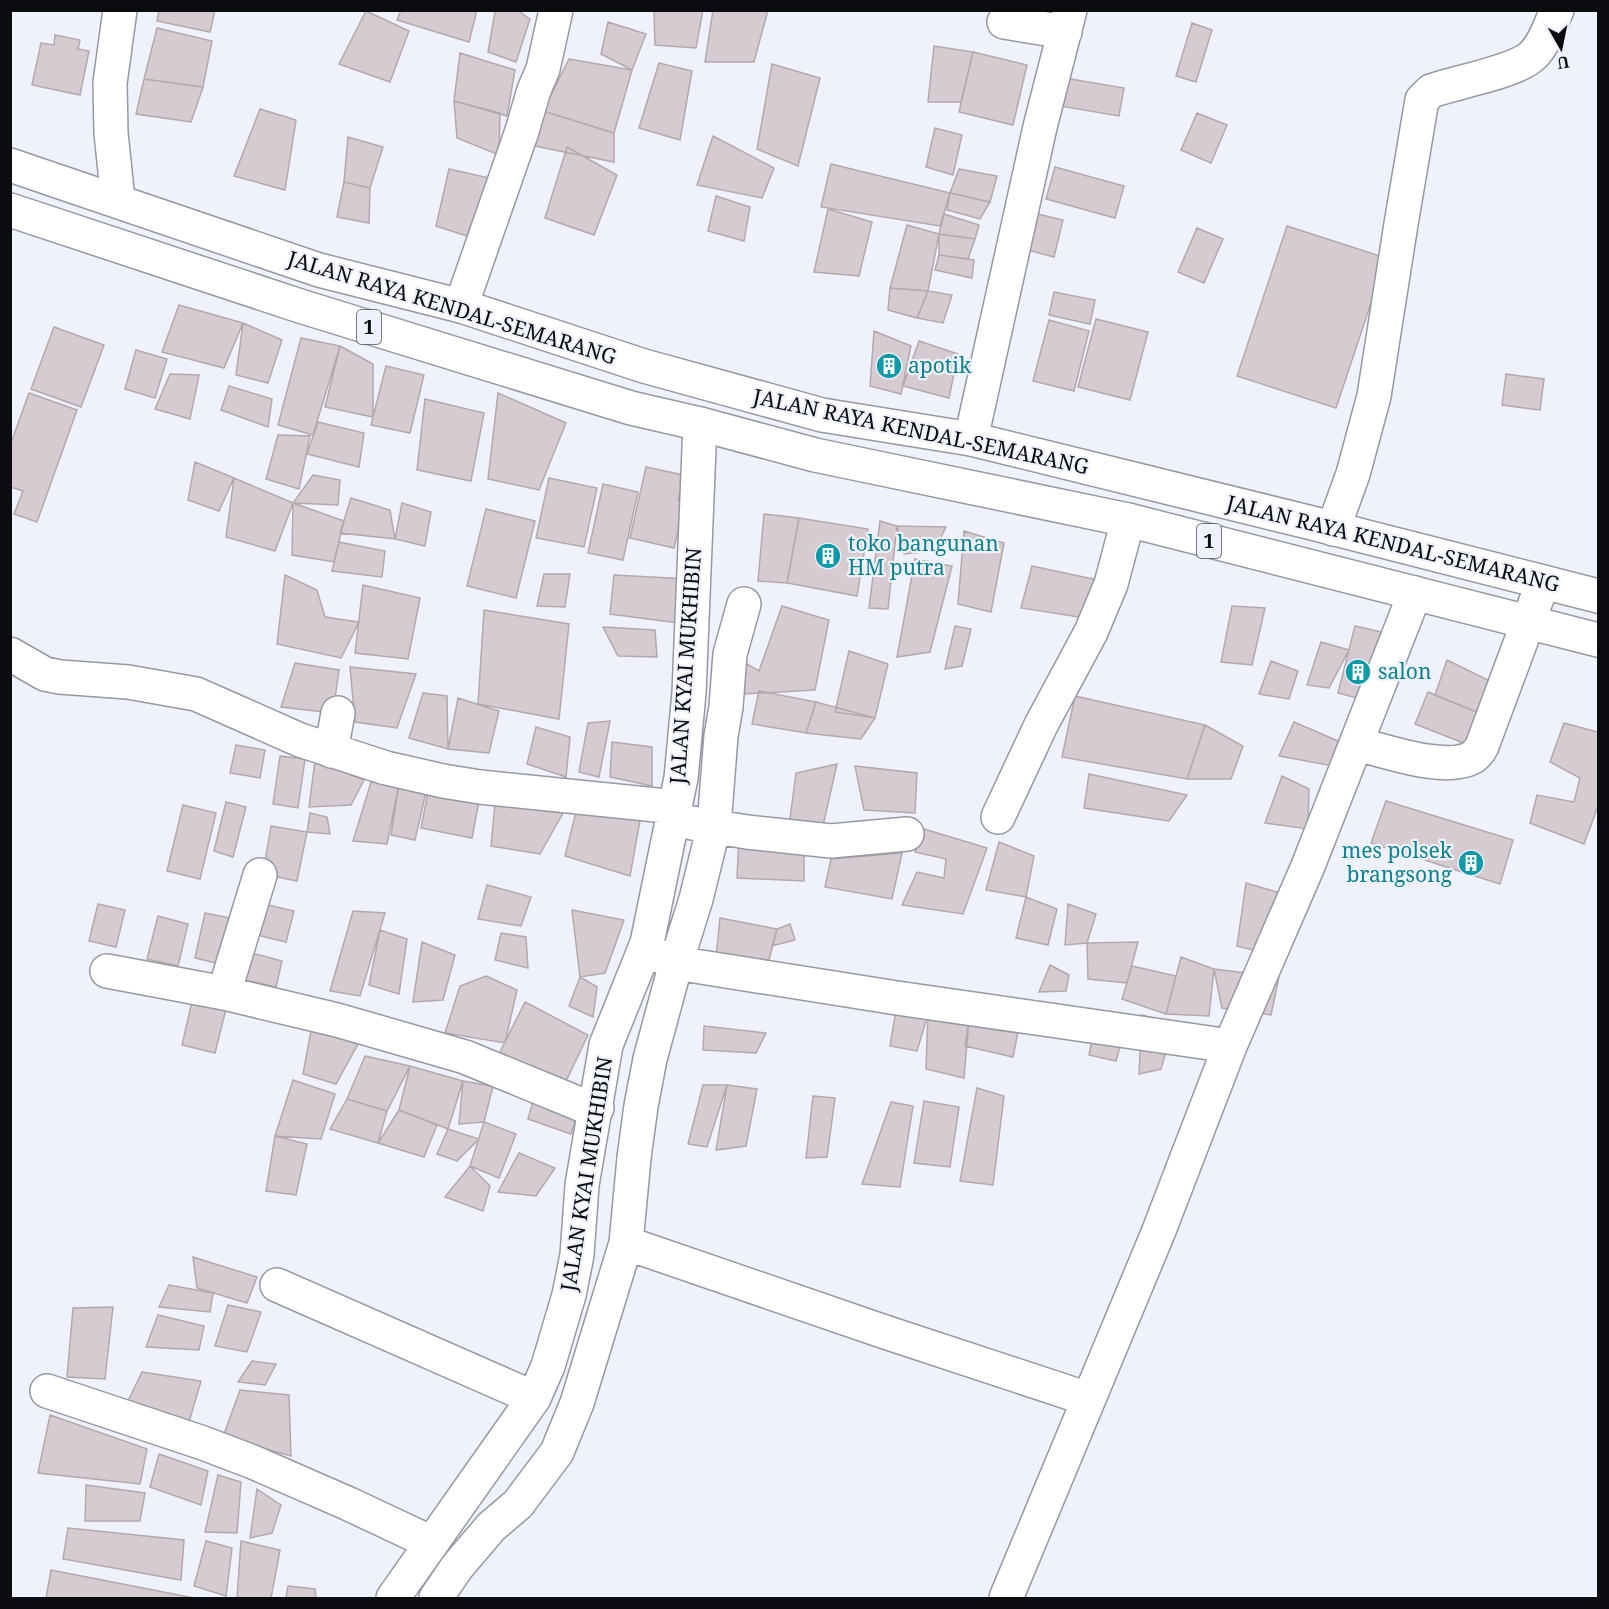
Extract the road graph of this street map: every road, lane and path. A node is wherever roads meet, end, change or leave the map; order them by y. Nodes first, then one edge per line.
1 (120, 10) edge
2 (556, 10) edge
3 (1557, 10) edge
4 (1067, 21) edge
5 (1004, 22) dead end
6 (10, 165) edge
7 (118, 200) junction
8 (10, 210) edge
9 (461, 306) junction
10 (700, 424) junction
11 (970, 439) junction
12 (1128, 520) junction
13 (1334, 529) junction
14 (1543, 582) junction
15 (1415, 593) junction
16 (1599, 596) edge
17 (744, 604) dead end
18 (1527, 622) junction
19 (1599, 640) edge
20 (10, 654) edge
21 (338, 714) dead end
22 (1357, 744) junction
23 (331, 751) junction
24 (687, 794) junction
25 (998, 817) dead end
26 (714, 826) junction
27 (907, 834) dead end
28 (260, 875) dead end
29 (643, 950) junction
30 (676, 963) junction
31 (107, 971) dead end
32 (224, 993) junction
33 (1230, 1046) junction
34 (597, 1108) junction
35 (626, 1243) junction
36 (277, 1286) dead end
37 (47, 1390) dead end
38 (534, 1398) junction
39 (1088, 1399) junction
40 (432, 1543) junction
41 (393, 1599) edge
42 (436, 1599) edge
43 (1006, 1599) edge

1 - 7 main road
2 - 9 main road
3 - 13 main road
4 - 5 main road
4 - 11 main road
6 - 7 main road, JALAN RAYA KENDAL-SEMARANG / 1
7 - 9 main road, JALAN RAYA KENDAL-SEMARANG / 1
8 - 10 main road, JALAN RAYA KENDAL-SEMARANG / 1
9 - 11 main road, JALAN RAYA KENDAL-SEMARANG / 1
10 - 12 main road, JALAN RAYA KENDAL-SEMARANG / 1
10 - 24 main road, JALAN KYAI MUKHIBIN
11 - 13 main road, JALAN RAYA KENDAL-SEMARANG / 1
12 - 15 main road, JALAN RAYA KENDAL-SEMARANG / 1
12 - 25 main road
13 - 14 main road, JALAN RAYA KENDAL-SEMARANG / 1
14 - 16 main road, JALAN RAYA KENDAL-SEMARANG / 1
14 - 18 main road
15 - 18 main road, JALAN RAYA KENDAL-SEMARANG / 1
15 - 22 main road
17 - 24 main road
18 - 19 main road, JALAN RAYA KENDAL-SEMARANG / 1
18 - 22 main road
20 - 23 main road
21 - 23 main road
22 - 33 main road
23 - 24 main road
24 - 26 main road
24 - 29 main road, JALAN KYAI MUKHIBIN
26 - 27 main road
26 - 30 main road
28 - 32 main road
29 - 30 main road
29 - 34 main road, JALAN KYAI MUKHIBIN
30 - 33 main road
30 - 35 main road
31 - 32 main road
32 - 34 main road
33 - 39 main road
34 - 38 main road, JALAN KYAI MUKHIBIN
35 - 39 main road
35 - 42 main road
36 - 38 main road
37 - 40 main road
38 - 40 main road, JALAN KYAI MUKHIBIN
39 - 43 main road
40 - 41 main road, JALAN KYAI MUKHIBIN

